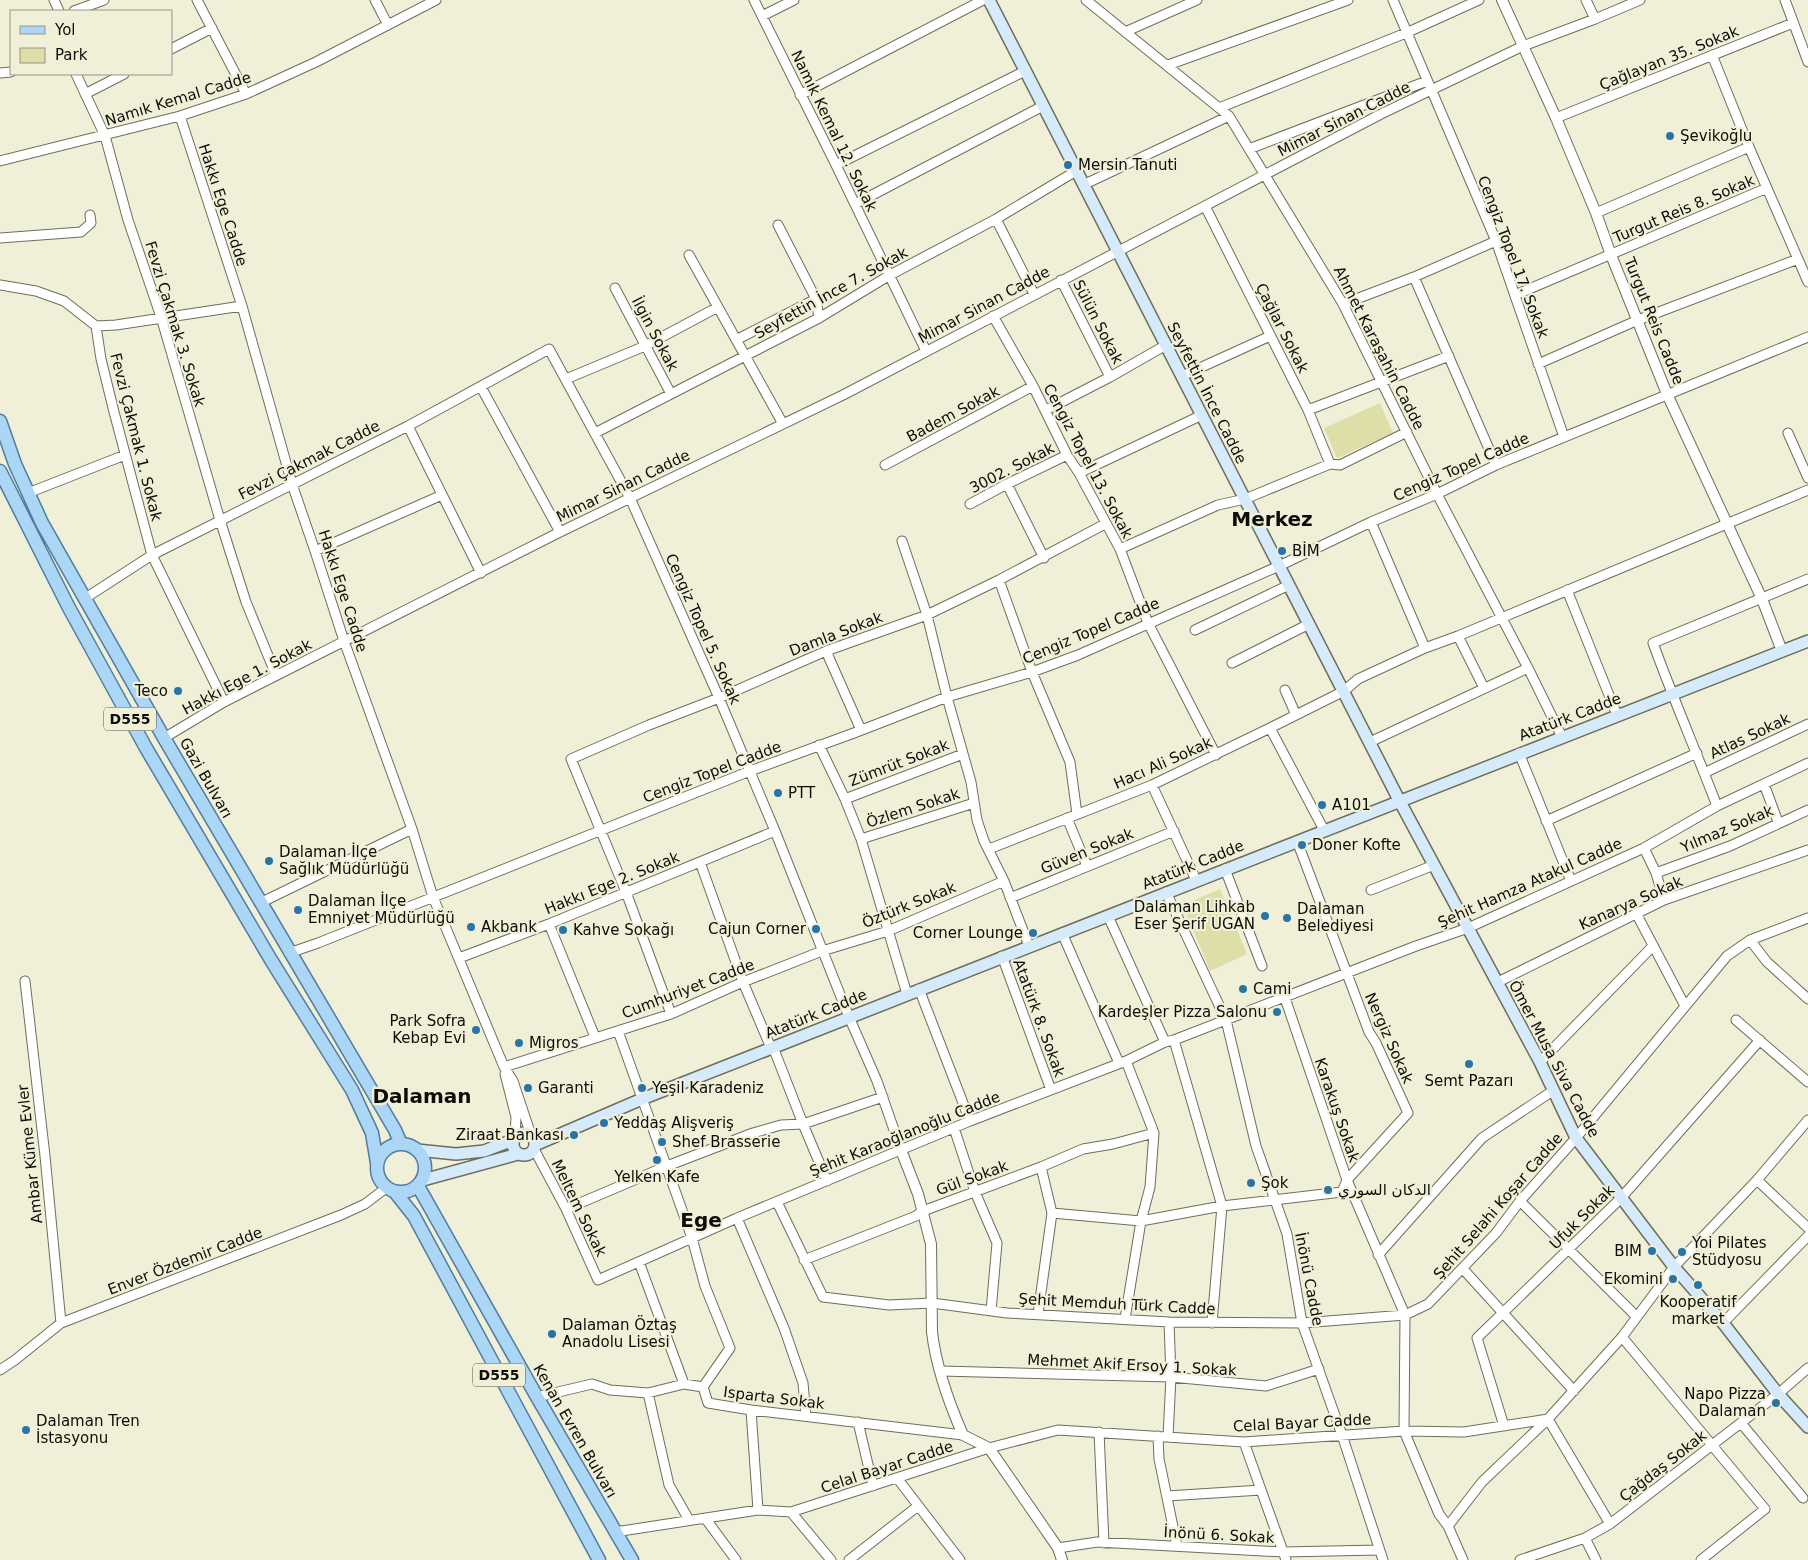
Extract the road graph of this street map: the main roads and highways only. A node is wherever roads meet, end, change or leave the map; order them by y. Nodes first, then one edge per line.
1 (988, 0) edge
2 (0, 421) edge
3 (0, 471) edge
4 (1808, 641) edge
5 (1399, 800) junction
6 (514, 1138) junction
7 (534, 1143) junction
8 (401, 1144) junction
9 (416, 1150) junction
10 (518, 1154) junction
11 (377, 1163) junction
12 (420, 1183) junction
13 (391, 1190) junction
14 (1808, 1427) edge
15 (599, 1560) edge
16 (632, 1560) edge

1 - 5 main road, Seyfettin İnce Cadde
2 - 8 main road, Gazi Bulvarı / D555
3 - 11 main road, D555
4 - 5 main road, Atatürk Cadde
5 - 7 main road, Atatürk Cadde
5 - 14 main road, Ömer Musa Siva Cadde
6 - 7 main road
6 - 9 main road
6 - 10 main road
7 - 10 main road
8 - 9 main road
8 - 11 main road
9 - 12 main road
10 - 12 main road
11 - 13 main road
12 - 13 main road
12 - 16 main road, Kenan Evren Bulvarı / D555
13 - 15 main road, D555

